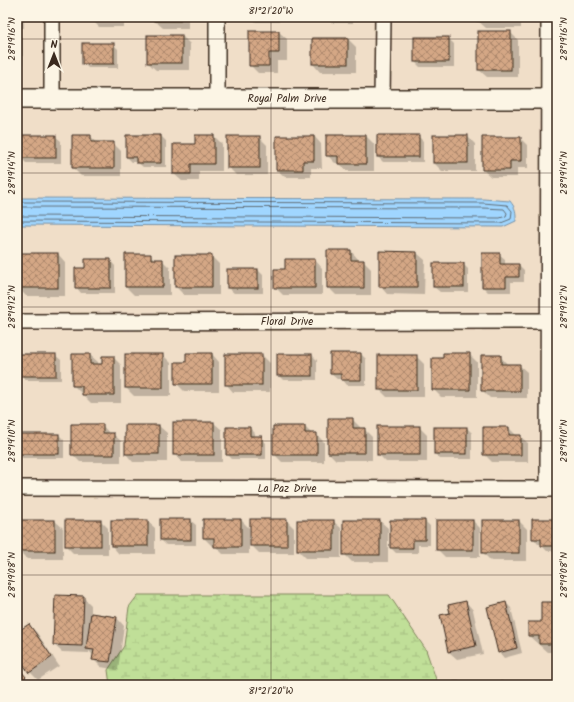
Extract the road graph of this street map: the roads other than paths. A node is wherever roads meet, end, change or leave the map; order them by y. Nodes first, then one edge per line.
1 (52, 17) edge
2 (217, 17) edge
3 (383, 17) edge
4 (549, 17) edge
5 (217, 98) junction
6 (553, 99) edge
7 (17, 100) edge
8 (52, 100) junction
9 (382, 100) junction
10 (553, 321) edge
11 (17, 322) edge
12 (17, 488) edge
13 (552, 489) edge

1 - 8 street
2 - 5 street
3 - 9 street
4 - 6 street
5 - 8 street, Royal Palm Drive
5 - 9 street, Royal Palm Drive
6 - 9 street, Royal Palm Drive
6 - 10 street
7 - 8 street, Royal Palm Drive
10 - 11 street, Floral Drive
10 - 13 street
12 - 13 street, La Paz Drive

